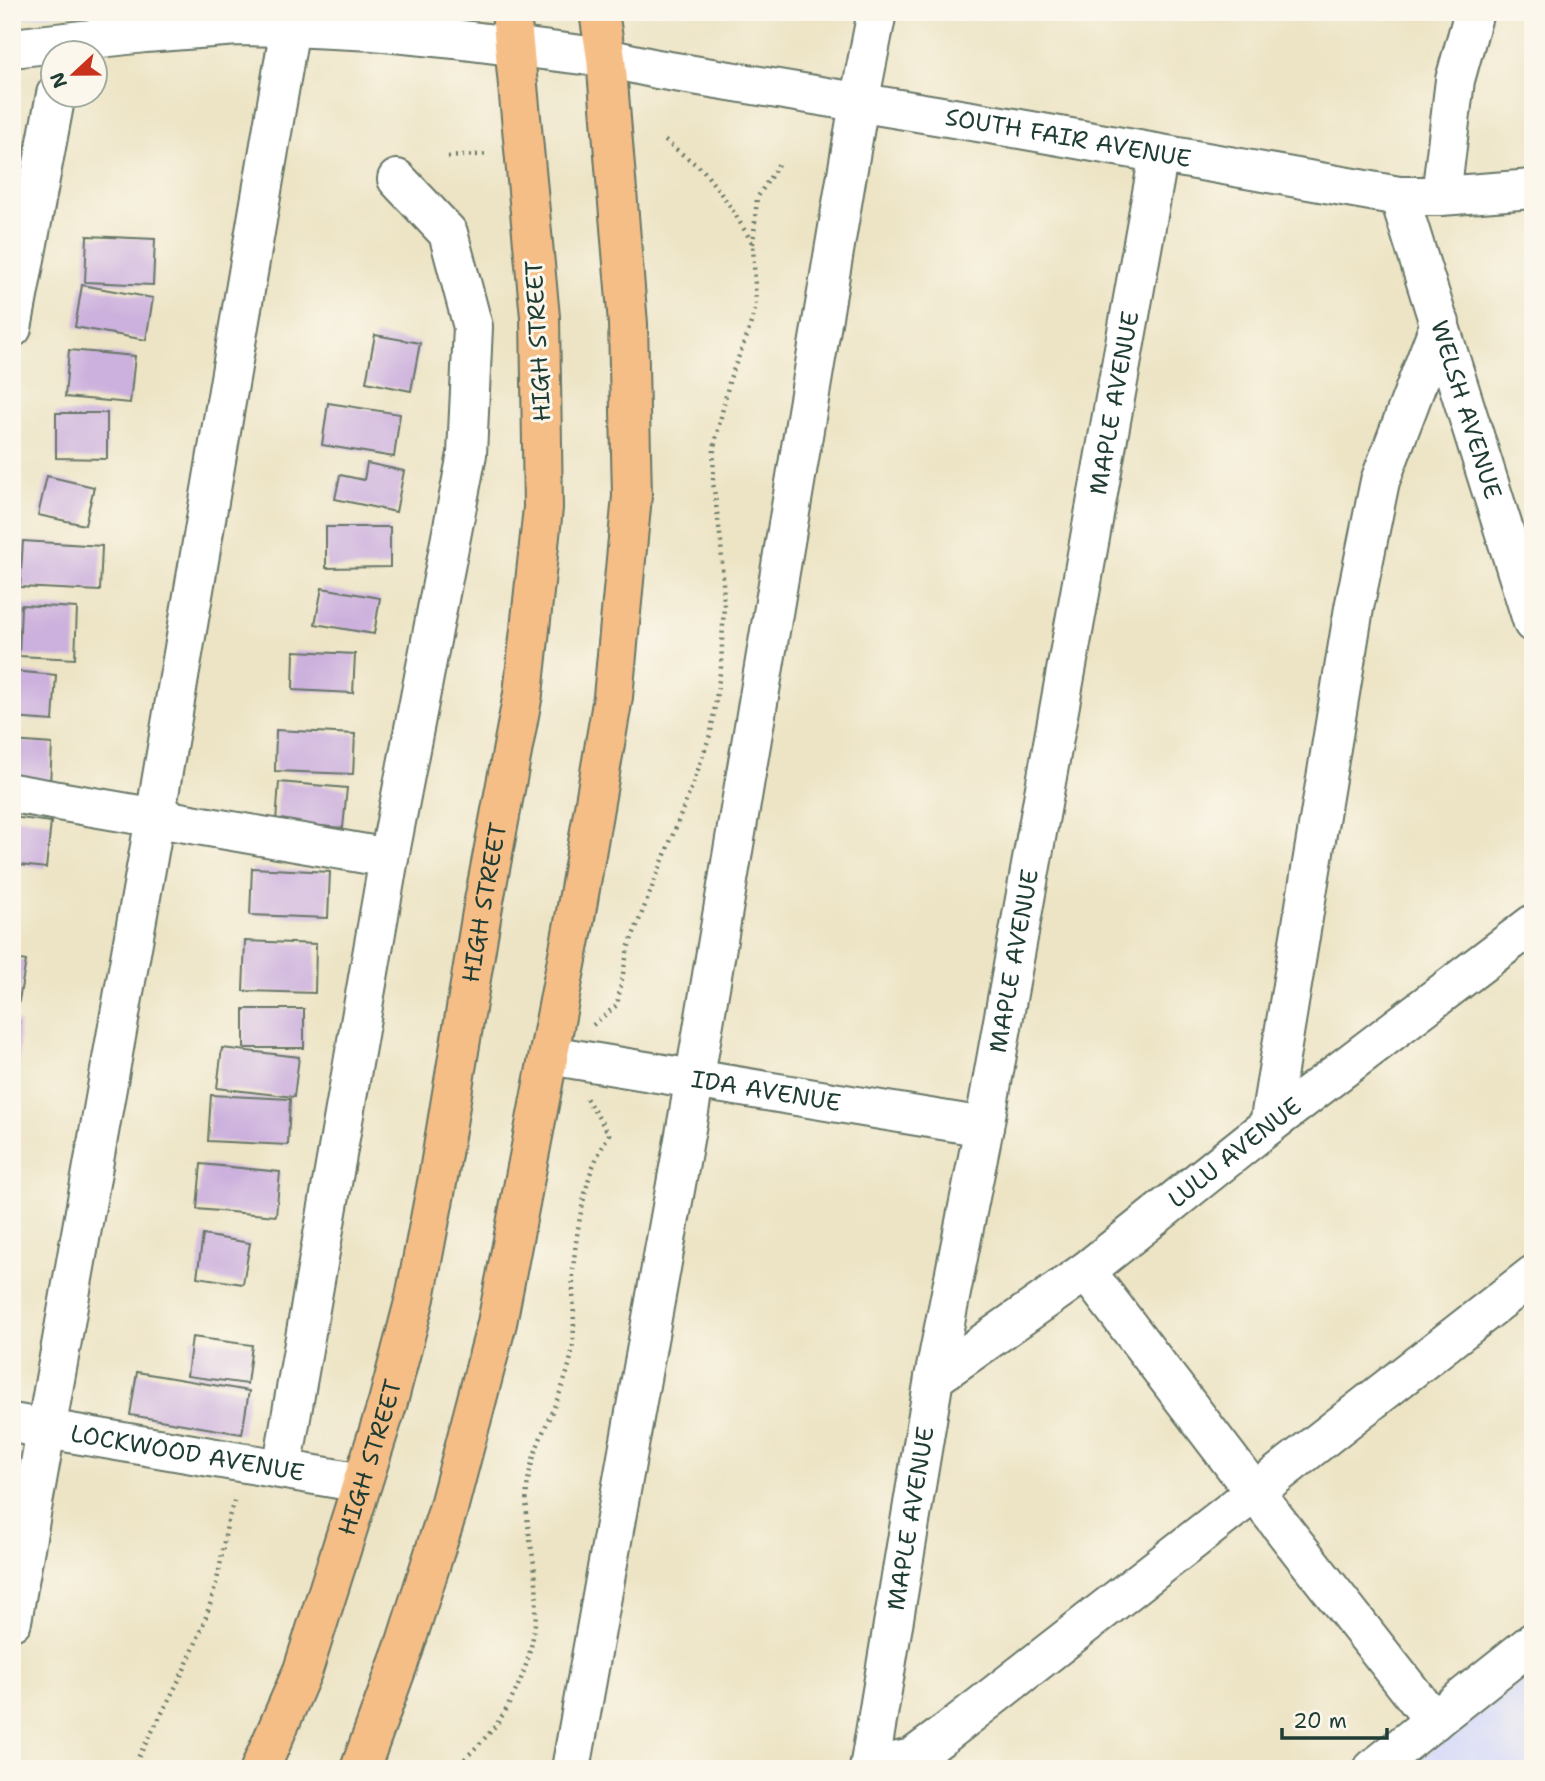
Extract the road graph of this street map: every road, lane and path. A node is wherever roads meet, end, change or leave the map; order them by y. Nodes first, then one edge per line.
1 (599, 12) edge
2 (877, 12) edge
3 (1474, 12) edge
4 (290, 27) junction
5 (512, 29) edge
6 (108, 42) edge
7 (12, 48) edge
8 (38, 48) edge
9 (606, 58) junction
10 (859, 103) junction
11 (53, 108) edge
12 (664, 140) dead end
13 (497, 153) dead end
14 (1159, 154) junction
15 (448, 157) dead end
16 (780, 162) dead end
17 (397, 179) dead end
18 (1533, 189) edge
19 (1399, 196) junction
20 (1440, 196) junction
21 (752, 244) junction
22 (1440, 323) junction
23 (12, 328) edge
24 (1533, 623) edge
25 (12, 793) edge
26 (155, 818) junction
27 (389, 859) junction
28 (1533, 924) edge
29 (589, 1028) dead end
30 (549, 1055) junction
31 (695, 1078) junction
32 (580, 1088) dead end
33 (1269, 1125) junction
34 (984, 1127) junction
35 (1086, 1271) junction
36 (1533, 1275) edge
37 (934, 1378) junction
38 (29, 1426) edge
39 (282, 1469) junction
40 (362, 1483) junction
41 (239, 1492) dead end
42 (1255, 1493) junction
43 (12, 1622) edge
44 (1533, 1642) edge
45 (1434, 1721) junction
46 (870, 1768) edge
47 (132, 1769) edge
48 (260, 1769) edge
49 (360, 1769) edge
50 (455, 1769) edge
51 (570, 1769) edge
52 (1373, 1769) edge

1 - 9 highway
2 - 10 street
3 - 20 street
4 - 5 street, SOUTH FAIR AVENUE
4 - 6 street, SOUTH FAIR AVENUE
4 - 26 street
5 - 9 street, SOUTH FAIR AVENUE
5 - 40 highway, HIGH STREET
7 - 8 street, SOUTH FAIR AVENUE
9 - 10 street, SOUTH FAIR AVENUE
9 - 30 highway
10 - 14 street, SOUTH FAIR AVENUE
10 - 31 street
11 - 23 street
12 - 21 path
13 - 15 path
14 - 19 street, SOUTH FAIR AVENUE
14 - 34 street, MAPLE AVENUE
16 - 21 path
17 - 27 street
18 - 20 street, SOUTH FAIR AVENUE
19 - 20 street, SOUTH FAIR AVENUE
19 - 22 street, WELSH AVENUE
21 - 29 path
22 - 24 street, WELSH AVENUE
22 - 33 street
25 - 26 street
26 - 27 street
26 - 38 street
27 - 39 street
28 - 33 street, LULU AVENUE
30 - 31 street, IDA AVENUE
30 - 49 highway
31 - 34 street, IDA AVENUE
31 - 51 street
32 - 50 path
33 - 35 street, LULU AVENUE
34 - 37 street, MAPLE AVENUE
35 - 37 street, LULU AVENUE
35 - 42 street
36 - 42 street
37 - 46 street, MAPLE AVENUE
38 - 39 street, LOCKWOOD AVENUE
38 - 43 street
39 - 40 street, LOCKWOOD AVENUE
40 - 48 highway, HIGH STREET
41 - 47 path
42 - 45 street
42 - 46 street
44 - 45 street
45 - 52 street

